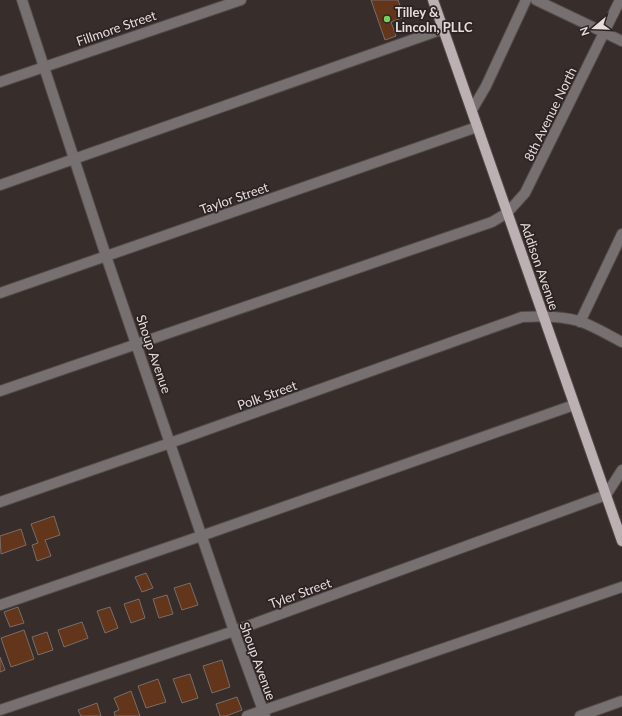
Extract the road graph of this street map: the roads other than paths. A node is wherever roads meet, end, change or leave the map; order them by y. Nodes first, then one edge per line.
1 (22, 0) edge
2 (241, 0) edge
3 (433, 0) edge
4 (526, 0) edge
5 (536, 0) edge
6 (620, 0) edge
7 (443, 29) junction
8 (604, 33) junction
9 (622, 41) edge
10 (43, 67) junction
11 (0, 82) edge
12 (472, 110) junction
13 (477, 127) junction
14 (74, 159) junction
15 (0, 185) edge
16 (507, 213) junction
17 (622, 234) edge
18 (106, 256) junction
19 (0, 293) edge
20 (543, 316) junction
21 (580, 322) junction
22 (622, 342) edge
23 (136, 343) junction
24 (0, 391) edge
25 (574, 405) junction
26 (170, 443) junction
27 (622, 470) edge
28 (606, 495) junction
29 (0, 502) edge
30 (202, 536) junction
31 (622, 542) edge
32 (622, 587) edge
33 (0, 606) edge
34 (234, 631) junction
35 (622, 701) edge
36 (0, 710) edge
37 (264, 713) edge
38 (247, 716) edge
39 (580, 716) edge

1 - 10 street, Shoup Avenue
2 - 10 street, Fillmore Street
3 - 7 main road, Addison Avenue
4 - 12 street
5 - 8 street
6 - 8 street, 8th Avenue North
7 - 12 main road, Addison Avenue
7 - 14 street
8 - 9 street
8 - 16 street, 8th Avenue North
10 - 11 street, Fillmore Street
10 - 14 street, Shoup Avenue
12 - 13 main road, Addison Avenue
13 - 16 main road, Addison Avenue
13 - 18 street, Taylor Street
14 - 15 street
14 - 18 street, Shoup Avenue
16 - 20 main road, Addison Avenue
16 - 23 street, 8th Avenue North
17 - 21 street
18 - 19 street, Taylor Street
18 - 23 street, Shoup Avenue
20 - 21 street, Polk Street
20 - 25 main road, Addison Avenue
20 - 26 street, Polk Street
21 - 22 street, Polk Street
23 - 24 street, 8th Avenue North
23 - 26 street, Shoup Avenue
25 - 28 main road, Addison Avenue
25 - 30 street
26 - 29 street, Polk Street
26 - 30 street, Shoup Avenue
27 - 28 street
28 - 31 main road, Addison Avenue
28 - 34 street, Tyler Street
30 - 33 street
30 - 34 street, Shoup Avenue
32 - 37 street
34 - 36 street, Tyler Street
34 - 37 street, Shoup Avenue
35 - 39 street
37 - 38 street

